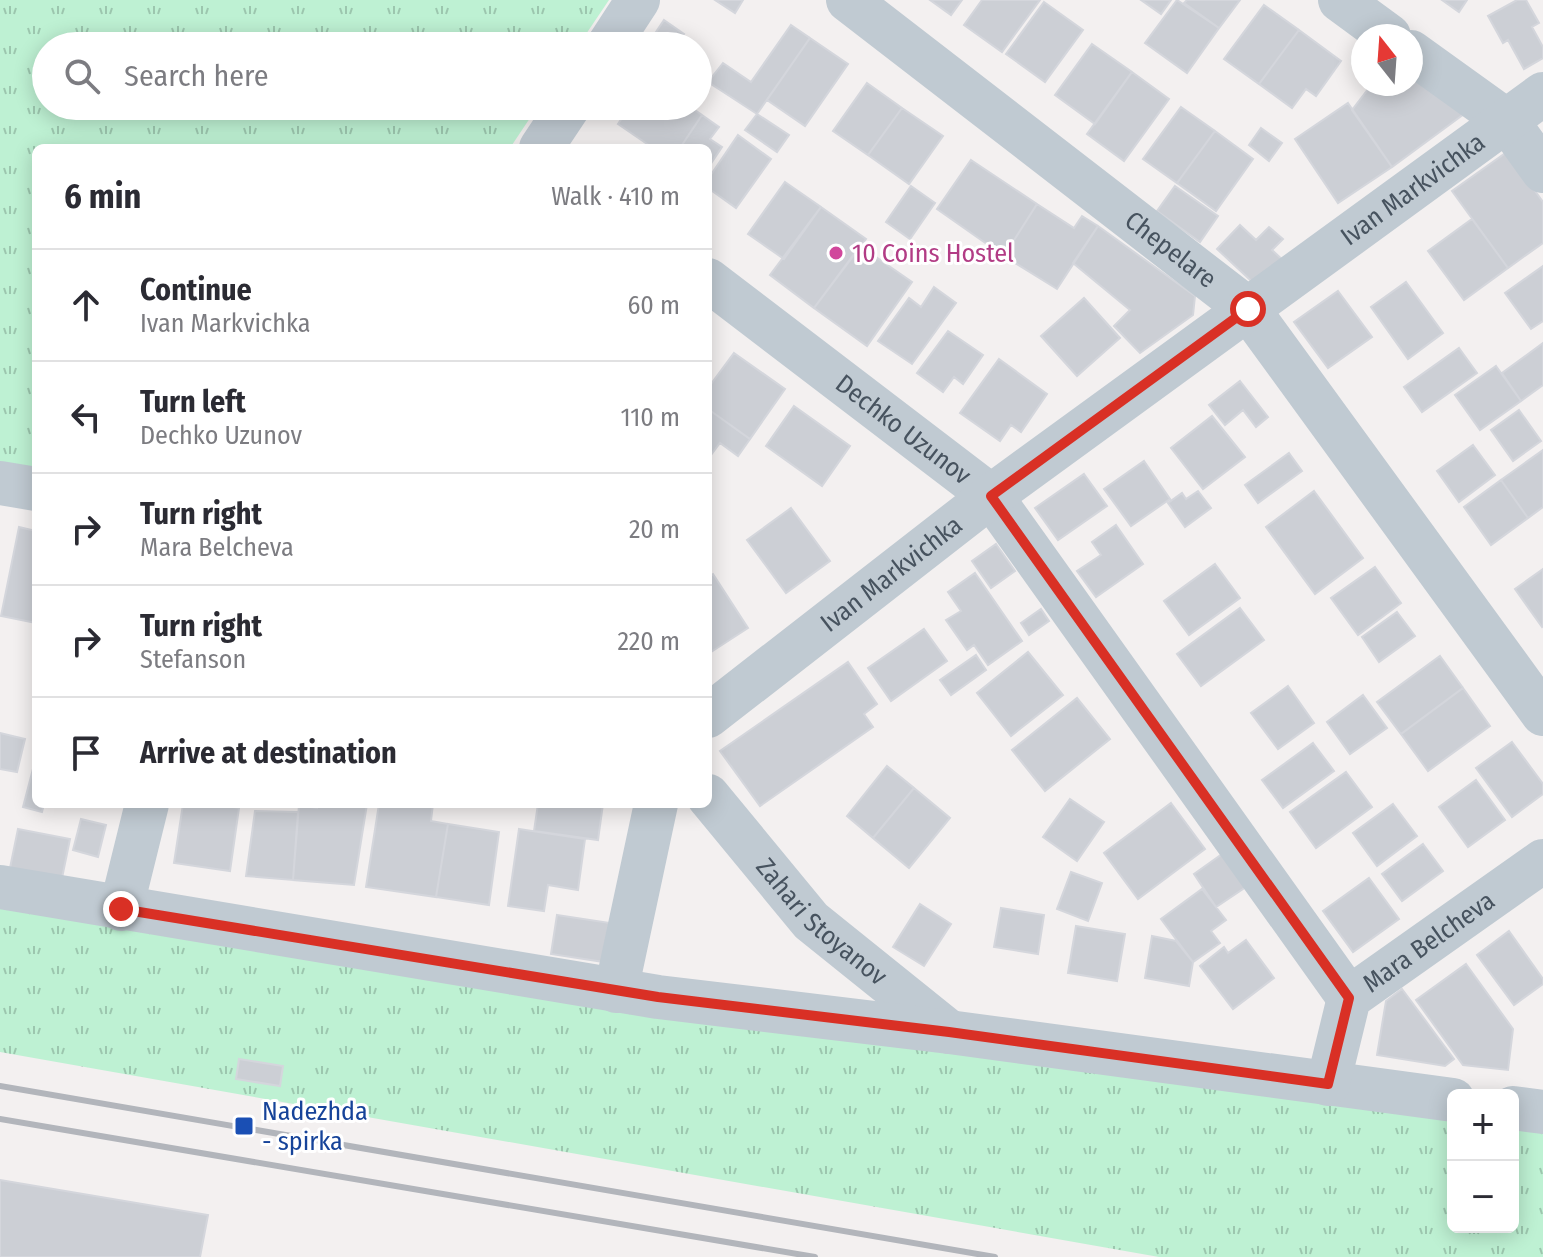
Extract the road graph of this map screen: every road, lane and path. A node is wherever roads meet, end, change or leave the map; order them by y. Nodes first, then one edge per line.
1 (638, 0) edge
2 (848, 0) edge
3 (1340, 0) edge
4 (1373, 24) edge
5 (617, 32) edge
6 (1423, 61) edge
7 (1543, 94) edge
8 (560, 120) edge
9 (1507, 121) junction
10 (544, 144) edge
11 (1543, 171) edge
12 (712, 283) edge
13 (1248, 309) junction
14 (0, 483) edge
15 (32, 488) edge
16 (991, 496) junction
17 (712, 713) edge
18 (1543, 714) edge
19 (712, 801) edge
20 (146, 808) edge
21 (655, 808) edge
22 (1543, 861) edge
23 (0, 887) edge
24 (121, 909) junction
25 (616, 991) junction
26 (1349, 998) junction
27 (949, 1032) junction
28 (1328, 1084) junction
29 (1447, 1099) edge
30 (1519, 1109) edge
31 (1543, 1112) edge

1 - 5 street
2 - 13 street, Chepelare
3 - 4 street
6 - 9 street
7 - 9 street, Ivan Markvichka
8 - 10 street
9 - 11 street
9 - 13 street, Ivan Markvichka
12 - 16 street, Dechko Uzunov
13 - 16 street, Ivan Markvichka
13 - 18 street, Chepelare
14 - 15 street
16 - 17 street, Ivan Markvichka
16 - 26 street, Dechko Uzunov
19 - 27 street, Zahari Stoyanov
20 - 24 street
21 - 25 street
22 - 26 street, Mara Belcheva
23 - 24 street
24 - 25 street
25 - 27 street
26 - 28 street, Mara Belcheva
27 - 28 street
28 - 29 street
30 - 31 street

